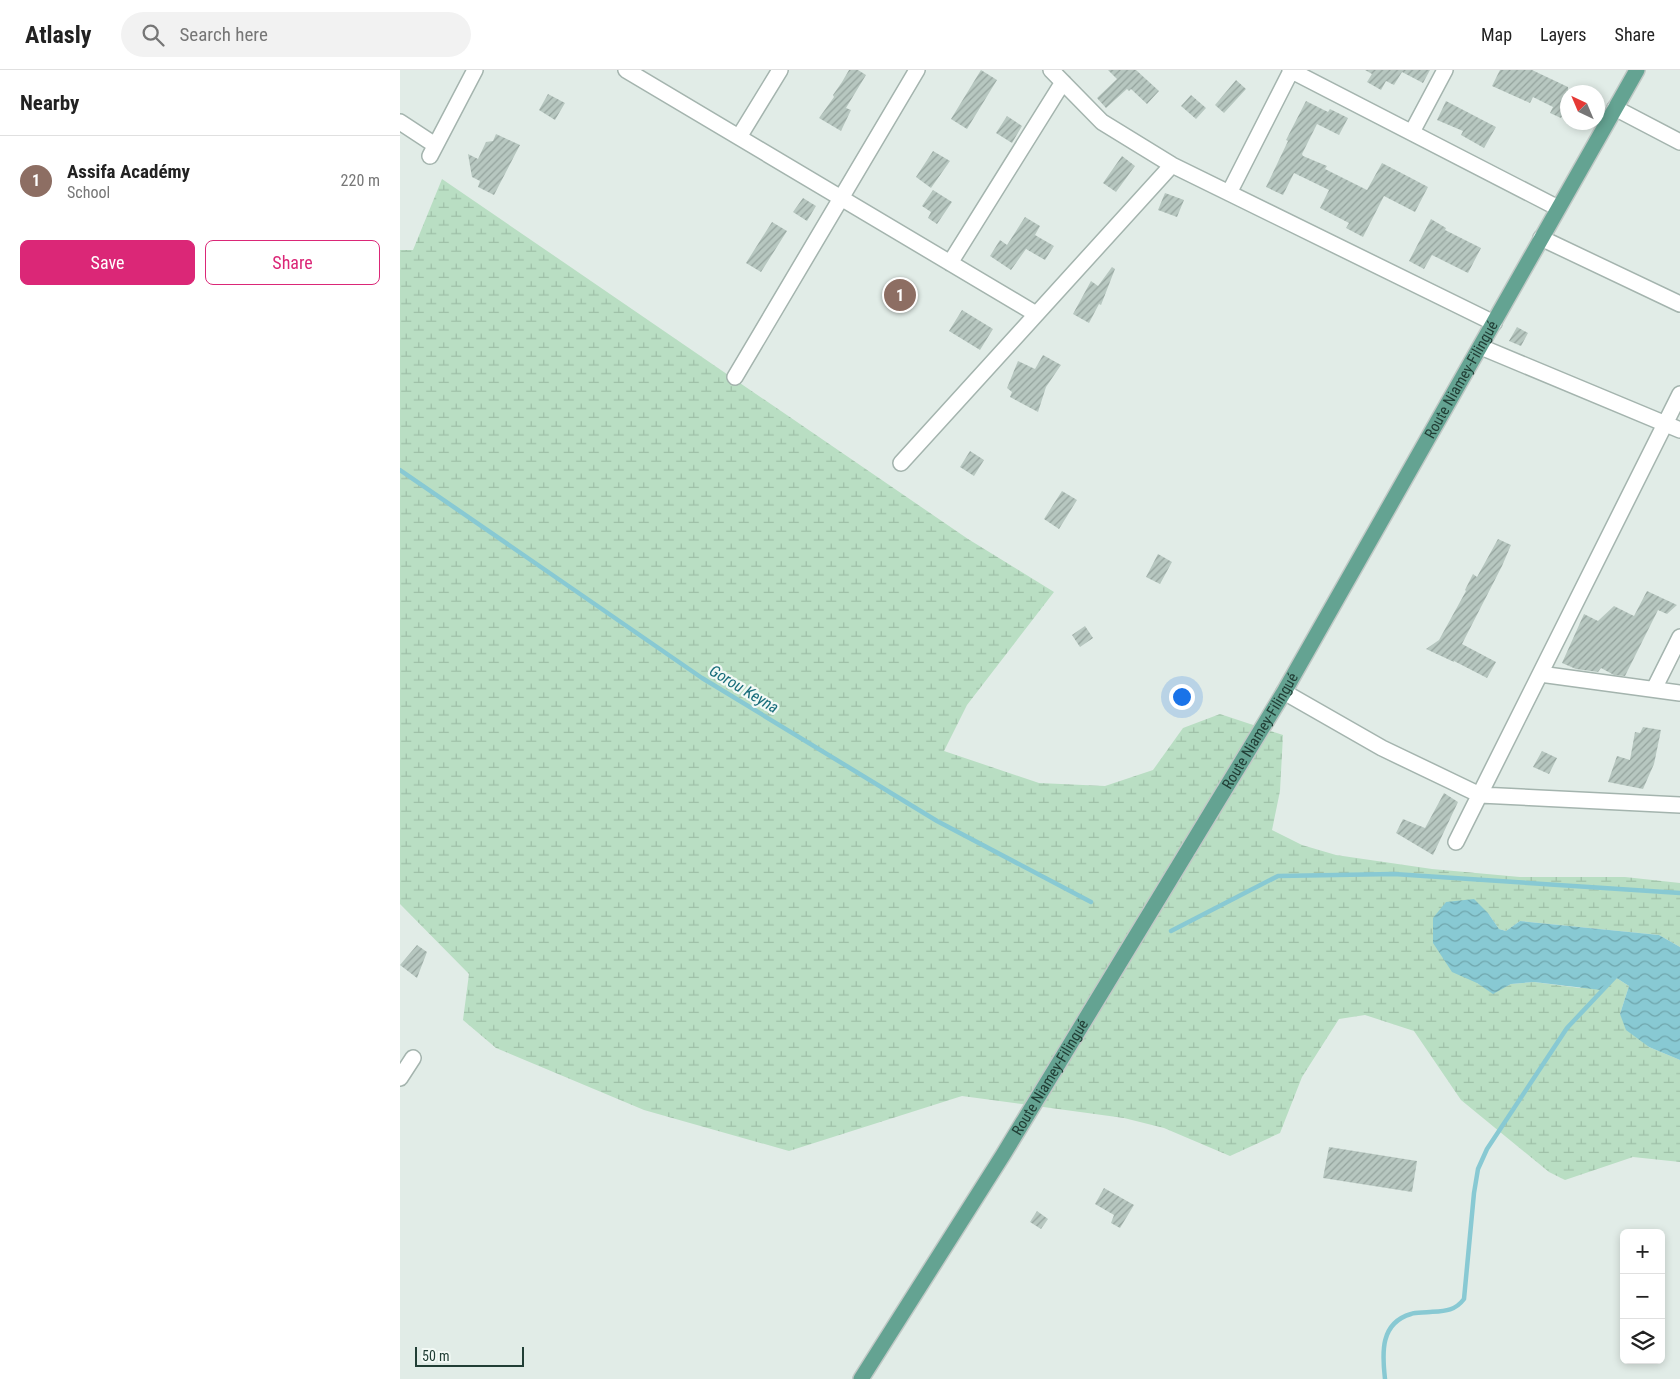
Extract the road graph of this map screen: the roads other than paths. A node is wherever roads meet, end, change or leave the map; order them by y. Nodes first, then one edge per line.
1 (475, 70) edge
2 (626, 70) edge
3 (780, 70) edge
4 (916, 70) edge
5 (1051, 70) edge
6 (1291, 70) edge
7 (1445, 70) edge
8 (1637, 70) edge
9 (1063, 82) junction
10 (1615, 108) junction
11 (400, 122) edge
12 (1412, 132) junction
13 (739, 137) junction
14 (1680, 142) edge
15 (1172, 165) junction
16 (1229, 193) junction
17 (841, 198) junction
18 (1558, 208) junction
19 (1541, 238) junction
20 (950, 263) junction
21 (1680, 304) edge
22 (1036, 314) junction
23 (1494, 322) junction
24 (1481, 346) junction
25 (735, 377) dead end
26 (1680, 394) edge
27 (1666, 423) junction
28 (1680, 430) edge
29 (901, 463) dead end
30 (1680, 637) edge
31 (1540, 674) junction
32 (1654, 689) junction
33 (1284, 692) junction
34 (1680, 693) edge
35 (1480, 795) junction
36 (1680, 805) edge
37 (1456, 842) dead end
38 (413, 1058) dead end
39 (400, 1078) edge
40 (861, 1379) edge

1 - 11 street
2 - 13 street
3 - 13 street
4 - 17 street
5 - 9 street
6 - 12 street
6 - 16 street
7 - 12 street
8 - 10 main road, Route Niamey-Filingué
9 - 15 street
9 - 20 street
10 - 14 street
10 - 18 main road, Route Niamey-Filingué
12 - 18 street
13 - 17 street
15 - 16 street
15 - 22 street
16 - 23 street
17 - 20 street
17 - 25 street
18 - 19 main road, Route Niamey-Filingué
19 - 21 street
19 - 23 main road, Route Niamey-Filingué
20 - 22 street
22 - 29 street
23 - 24 main road, Route Niamey-Filingué
24 - 27 street
24 - 33 main road, Route Niamey-Filingué
26 - 27 street
27 - 28 street
27 - 31 street
30 - 32 street
31 - 32 street
31 - 35 street
32 - 34 street
33 - 35 street
33 - 40 main road, Route Niamey-Filingué
35 - 36 street
35 - 37 street
38 - 39 street

